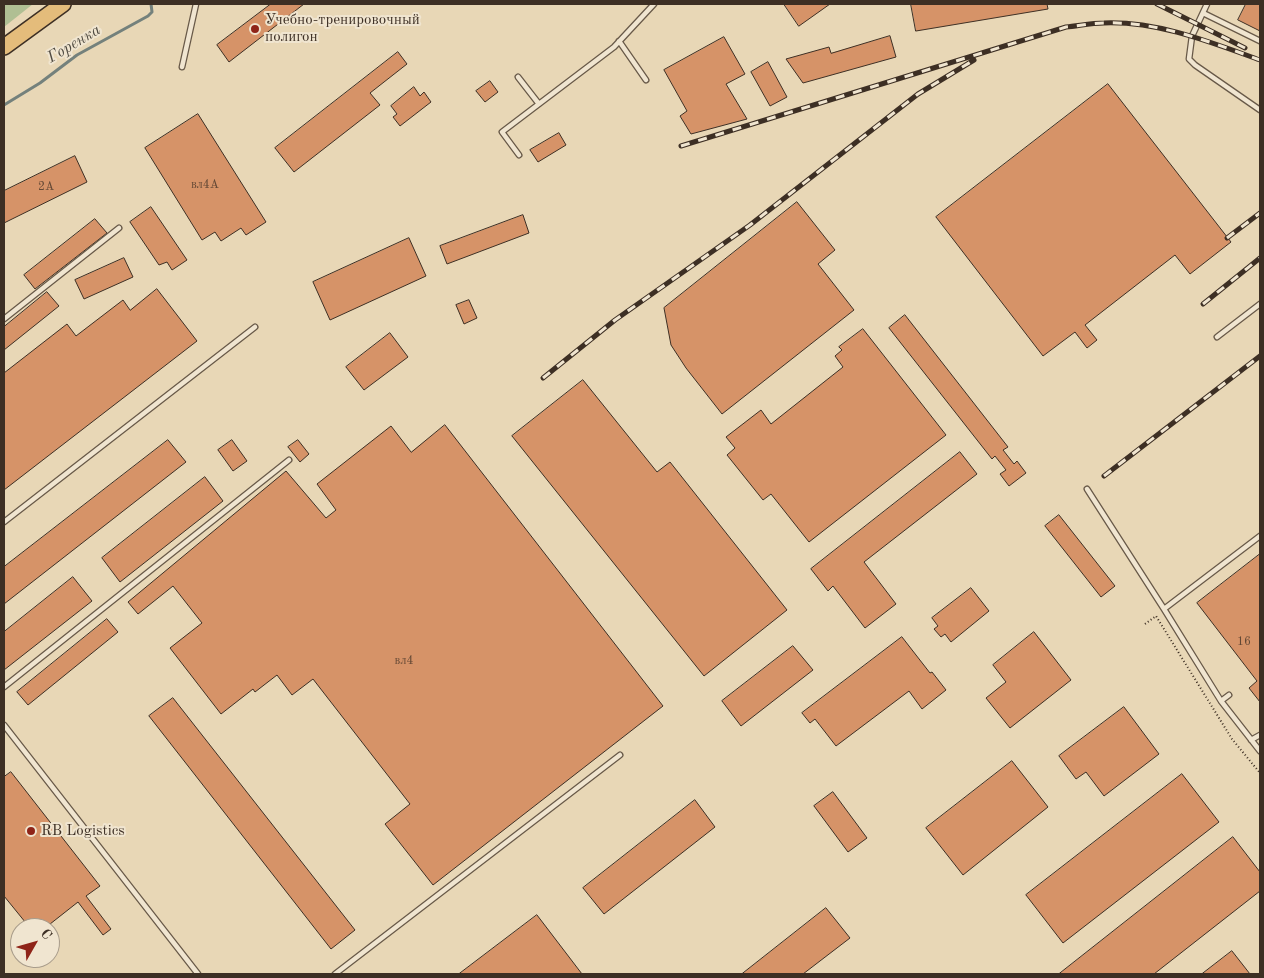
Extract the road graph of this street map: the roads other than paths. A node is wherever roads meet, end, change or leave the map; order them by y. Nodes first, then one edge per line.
1 (62, 4) edge
2 (196, 4) edge
3 (654, 4) edge
4 (1207, 4) edge
5 (1203, 13) junction
6 (619, 41) junction
7 (1260, 41) edge
8 (4, 47) edge
9 (182, 67) dead end
10 (518, 76) dead end
11 (646, 80) dead end
12 (539, 104) junction
13 (1260, 110) edge
14 (519, 154) dead end
15 (119, 228) dead end
16 (1260, 304) edge
17 (4, 319) edge
18 (254, 327) dead end
19 (1217, 337) dead end
20 (289, 460) dead end
21 (1087, 489) dead end
22 (4, 522) edge
23 (1260, 536) edge
24 (1164, 609) junction
25 (4, 687) edge
26 (1229, 695) dead end
27 (1221, 701) junction
28 (4, 725) edge
29 (1260, 735) edge
30 (1252, 740) junction
31 (1260, 751) edge
32 (620, 755) dead end
33 (198, 974) edge
34 (335, 974) edge

1 - 8 main road
2 - 9 lane
3 - 6 lane
4 - 5 lane
5 - 7 lane
5 - 13 lane
6 - 11 lane
6 - 12 lane
10 - 12 lane
12 - 14 lane
15 - 17 lane
16 - 19 lane
18 - 22 lane
20 - 25 lane
21 - 24 lane
23 - 24 lane
24 - 27 lane
26 - 27 lane
27 - 30 lane
28 - 33 lane
29 - 30 lane
30 - 31 lane
32 - 34 lane

